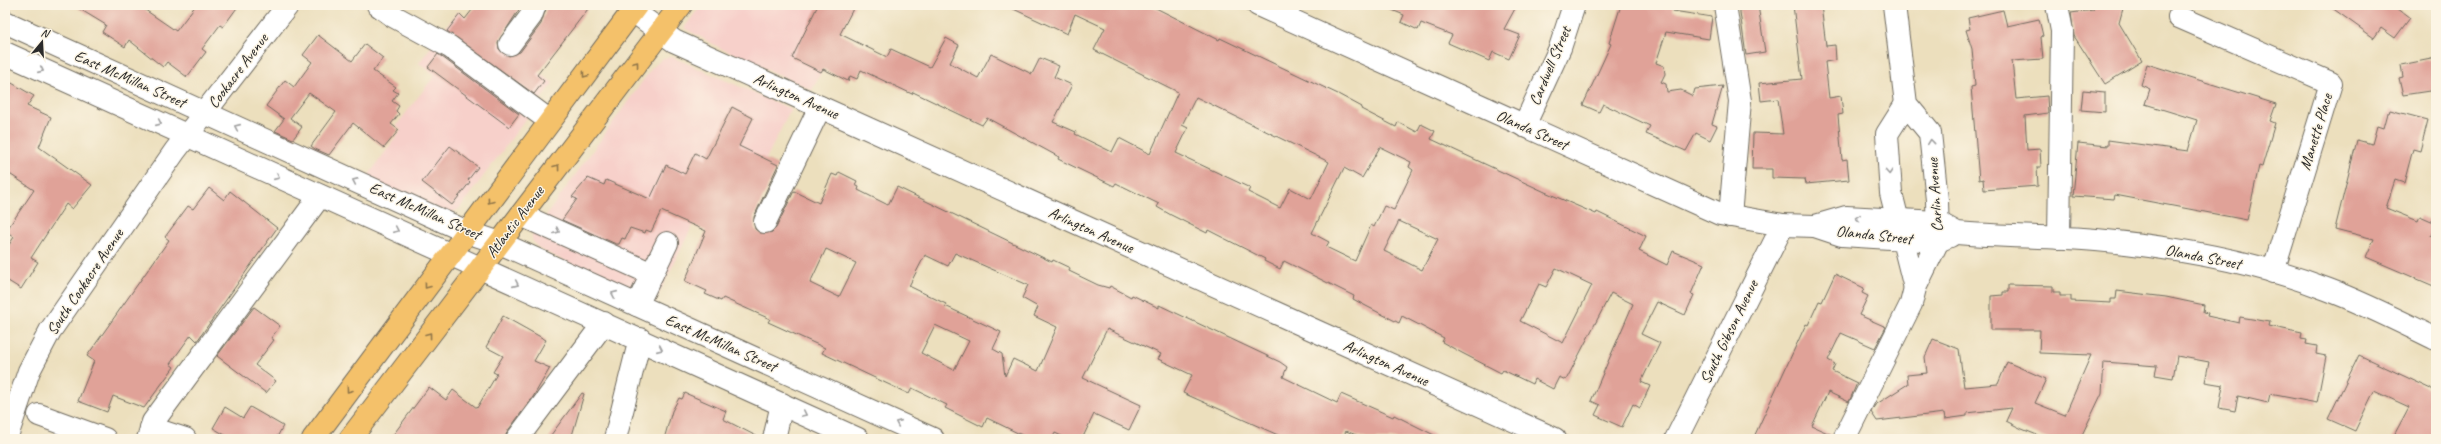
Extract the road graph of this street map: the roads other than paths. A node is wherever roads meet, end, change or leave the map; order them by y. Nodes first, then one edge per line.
1 (288, 5) edge
2 (378, 5) edge
3 (535, 5) edge
4 (681, 5) edge
5 (1258, 5) edge
6 (1574, 5) edge
7 (1725, 5) edge
8 (1894, 5) edge
9 (2058, 5) edge
10 (635, 8) edge
11 (2179, 17) dead end
12 (5, 22) edge
13 (661, 32) junction
14 (510, 44) dead end
15 (5, 53) edge
16 (1906, 104) junction
17 (820, 107) junction
18 (206, 113) junction
19 (550, 121) junction
20 (1524, 126) junction
21 (188, 136) junction
22 (320, 196) junction
23 (521, 215) junction
24 (1730, 216) junction
25 (765, 222) dead end
26 (1783, 225) junction
27 (1899, 229) junction
28 (467, 232) junction
29 (1944, 232) junction
30 (2059, 238) junction
31 (500, 243) junction
32 (667, 243) dead end
33 (450, 255) junction
34 (481, 268) junction
35 (2273, 272) junction
36 (652, 274) junction
37 (1913, 296) junction
38 (637, 305) junction
39 (604, 323) junction
40 (640, 339) junction
41 (2436, 339) edge
42 (782, 404) junction
43 (39, 415) dead end
44 (7, 427) edge
45 (149, 434) edge
46 (105, 439) edge
47 (185, 439) edge
48 (313, 439) edge
49 (350, 439) edge
50 (517, 439) edge
51 (615, 439) edge
52 (774, 439) edge
53 (858, 439) edge
54 (933, 439) edge
55 (1555, 439) edge
56 (1676, 439) edge
57 (1844, 439) edge

1 - 18 street, Cookacre Avenue
2 - 19 street
3 - 14 street
4 - 13 main road, Atlantic Avenue
5 - 20 street, Olanda Street
6 - 20 street, Cardwell Street
7 - 24 street
8 - 16 street
9 - 30 street
10 - 13 street, Arlington Avenue
10 -> 19 main road, Atlantic Avenue
11 - 35 street, Manette Place
12 - 18 street, East McMillan Street
13 - 17 street, Arlington Avenue
23 -> 13 main road, Atlantic Avenue
15 -> 21 street, East McMillan Street
16 -> 27 street
29 -> 16 street, Carlin Avenue
17 - 25 street
17 - 55 street, Arlington Avenue
18 - 21 street, Cookacre Avenue
28 -> 18 street, East McMillan Street
19 -> 28 main road, Atlantic Avenue
20 - 24 street, Olanda Street
21 -> 22 street, East McMillan Street
21 - 44 street, South Cookacre Avenue
22 -> 33 street, East McMillan Street
22 - 45 street
23 - 31 main road, Atlantic Avenue
23 -> 36 street
24 - 26 street, Olanda Street
26 - 27 street, Olanda Street
26 - 56 street, South Gibson Avenue
27 - 29 street, Olanda Street
27 - 37 street
28 - 31 street, East McMillan Street
28 - 33 main road, Atlantic Avenue
29 - 30 street, Olanda Street
29 - 37 street, Carlin Avenue
30 - 35 street, Olanda Street
31 - 34 main road, Atlantic Avenue
38 -> 31 street, East McMillan Street
32 - 36 street
33 - 34 street, East McMillan Street
33 -> 48 main road, Atlantic Avenue
34 -> 39 street, East McMillan Street
49 -> 34 main road, Atlantic Avenue
35 - 41 street, Olanda Street
36 - 38 street
37 - 57 street, Carlin Avenue
54 -> 38 street, East McMillan Street
39 - 40 street, East McMillan Street
39 - 50 street
40 -> 42 street, East McMillan Street
40 - 51 street
42 - 52 street
42 -> 53 street, East McMillan Street
43 - 46 street
45 - 47 street

